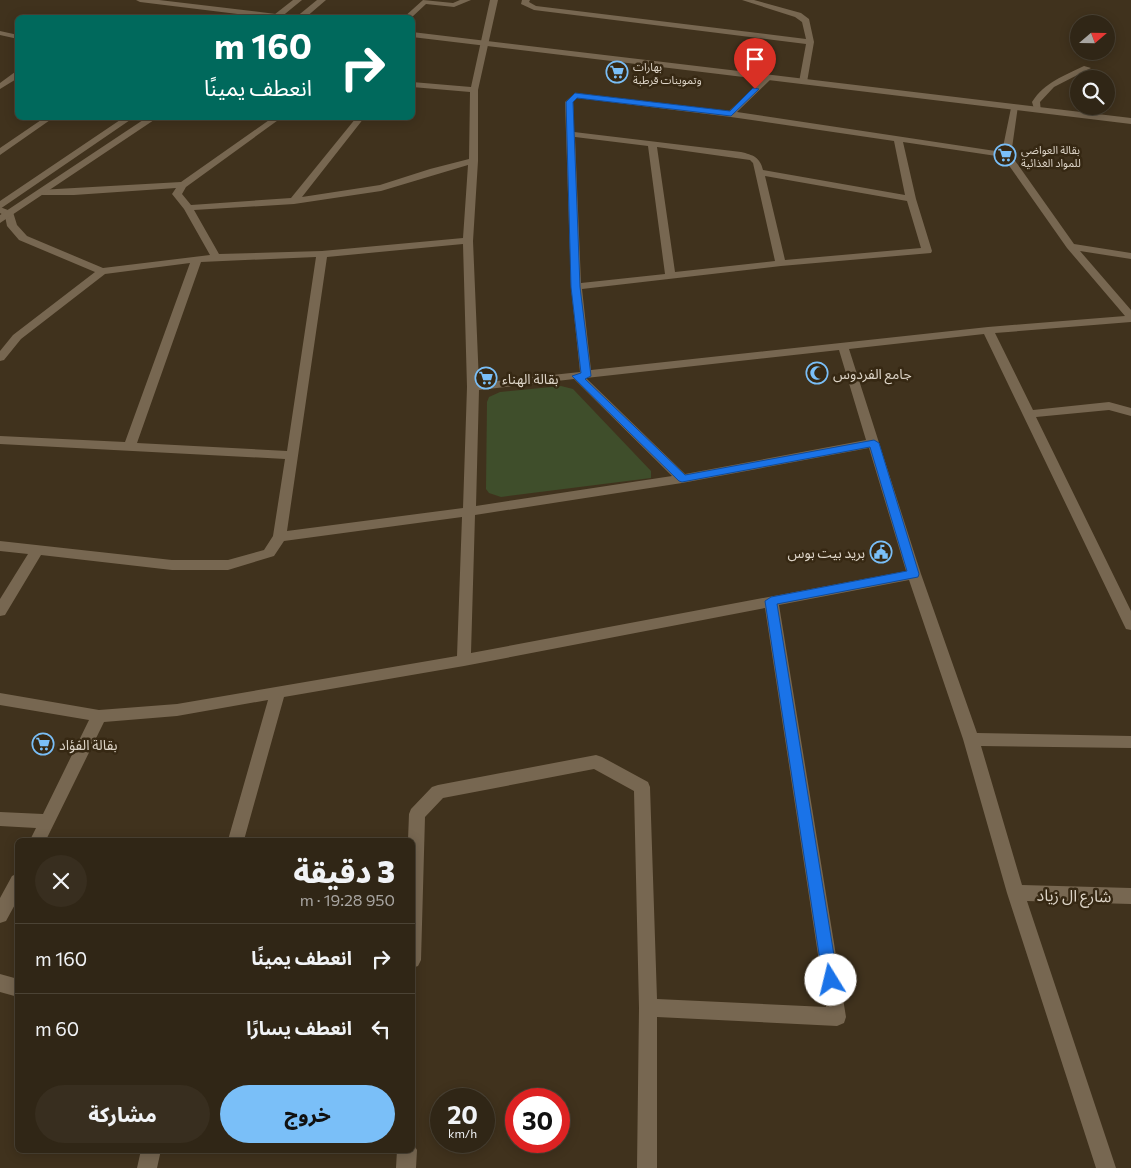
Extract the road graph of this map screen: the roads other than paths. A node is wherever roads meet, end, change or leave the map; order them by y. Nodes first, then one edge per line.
1 (140, 0) edge
2 (233, 0) edge
3 (298, 0) edge
4 (322, 0) edge
5 (467, 0) edge
6 (494, 0) edge
7 (526, 0) edge
8 (746, 0) edge
9 (152, 1) edge
10 (425, 1) edge
11 (221, 10) junction
12 (260, 15) edge
13 (278, 15) edge
14 (304, 15) edge
15 (409, 15) edge
16 (0, 33) edge
17 (415, 34) edge
18 (15, 36) edge
19 (810, 42) junction
20 (484, 43) junction
21 (1087, 68) dead end
22 (15, 76) edge
23 (768, 77) junction
24 (804, 82) junction
25 (415, 84) edge
26 (0, 87) edge
27 (474, 90) junction
28 (1015, 108) junction
29 (1038, 110) junction
30 (731, 114) junction
31 (46, 120) edge
32 (125, 120) edge
33 (149, 120) edge
34 (274, 120) edge
35 (358, 120) edge
36 (1131, 121) edge
37 (571, 134) junction
38 (898, 139) junction
39 (652, 145) junction
40 (0, 152) edge
41 (1006, 155) junction
42 (473, 161) junction
43 (759, 172) junction
44 (183, 185) junction
45 (42, 192) junction
46 (911, 199) junction
47 (294, 201) junction
48 (0, 206) edge
49 (188, 208) junction
50 (5, 212) edge
51 (0, 220) edge
52 (468, 241) junction
53 (1071, 246) junction
54 (322, 254) junction
55 (1131, 256) edge
56 (216, 257) junction
57 (197, 259) junction
58 (781, 263) junction
59 (102, 271) junction
60 (670, 275) junction
61 (576, 287) junction
62 (1131, 318) edge
63 (988, 330) junction
64 (843, 346) junction
65 (0, 358) edge
66 (581, 376) junction
67 (473, 387) junction
68 (1131, 412) edge
69 (1029, 414) junction
70 (0, 440) edge
71 (874, 443) junction
72 (128, 447) junction
73 (293, 455) junction
74 (682, 479) junction
75 (470, 511) junction
76 (280, 537) junction
77 (0, 546) edge
78 (37, 550) junction
79 (914, 574) junction
80 (771, 601) junction
81 (1126, 607) edge
82 (0, 610) edge
83 (1131, 625) edge
84 (464, 660) junction
85 (276, 694) junction
86 (0, 699) edge
87 (99, 716) junction
88 (971, 739) junction
89 (1131, 742) edge
90 (0, 818) edge
91 (48, 820) junction
92 (39, 838) edge
93 (237, 838) edge
94 (415, 872) edge
95 (15, 887) edge
96 (1016, 893) junction
97 (1131, 896) edge
98 (0, 916) edge
99 (0, 983) edge
100 (15, 987) edge
101 (648, 1008) junction
102 (150, 1153) edge
103 (407, 1153) edge
104 (147, 1168) edge
105 (406, 1168) edge
106 (647, 1168) edge
107 (1106, 1168) edge

1 - 9 street
2 - 11 street
3 - 13 street
4 - 14 street
5 - 10 street
6 - 20 street
7 - 19 street
8 - 19 street
9 - 11 street
10 - 15 street
11 - 12 street
16 - 18 street
17 - 20 street
19 - 24 street
20 - 23 street
20 - 27 street
21 - 29 street
22 - 26 street
23 - 24 street
23 - 30 street
24 - 28 street
25 - 27 street
27 - 42 street
28 - 29 street
28 - 41 street
29 - 36 street
30 - 37 street
30 - 38 street
31 - 40 street
32 - 48 street
33 - 45 street
34 - 44 street
35 - 47 street
37 - 39 street
37 - 61 street
38 - 41 street
38 - 46 street
39 - 43 street
39 - 60 street
41 - 53 street
42 - 47 street
42 - 52 street
43 - 46 street
43 - 58 street
44 - 45 street
44 - 49 street
45 - 50 street
46 - 58 street
47 - 49 street
49 - 56 street
50 - 51 street
50 - 59 street
52 - 54 street
52 - 67 street
53 - 55 street
53 - 62 street
54 - 56 street
54 - 73 street
56 - 57 street
57 - 59 street
57 - 72 street
58 - 60 street
59 - 65 street
60 - 61 street
61 - 66 street
62 - 63 street
63 - 64 street
63 - 69 street
64 - 66 street
64 - 71 street
66 - 67 street
66 - 74 street
67 - 75 street
68 - 69 street
69 - 81 street
70 - 72 street
71 - 74 street
71 - 79 street
72 - 73 street
73 - 76 street
74 - 75 street
75 - 76 street
75 - 84 street
76 - 78 street
77 - 78 street
78 - 82 street
79 - 80 street
79 - 88 street
80 - 84 street
80 - 101 street
81 - 83 street
84 - 85 street
85 - 87 street
85 - 93 street
86 - 87 street
87 - 91 street
88 - 89 street
88 - 96 street
90 - 91 street
91 - 92 street
94 - 101 street
95 - 98 street
96 - 97 street, شارع ال زياد
96 - 107 street
99 - 100 street
101 - 106 street
102 - 104 street
103 - 105 street

